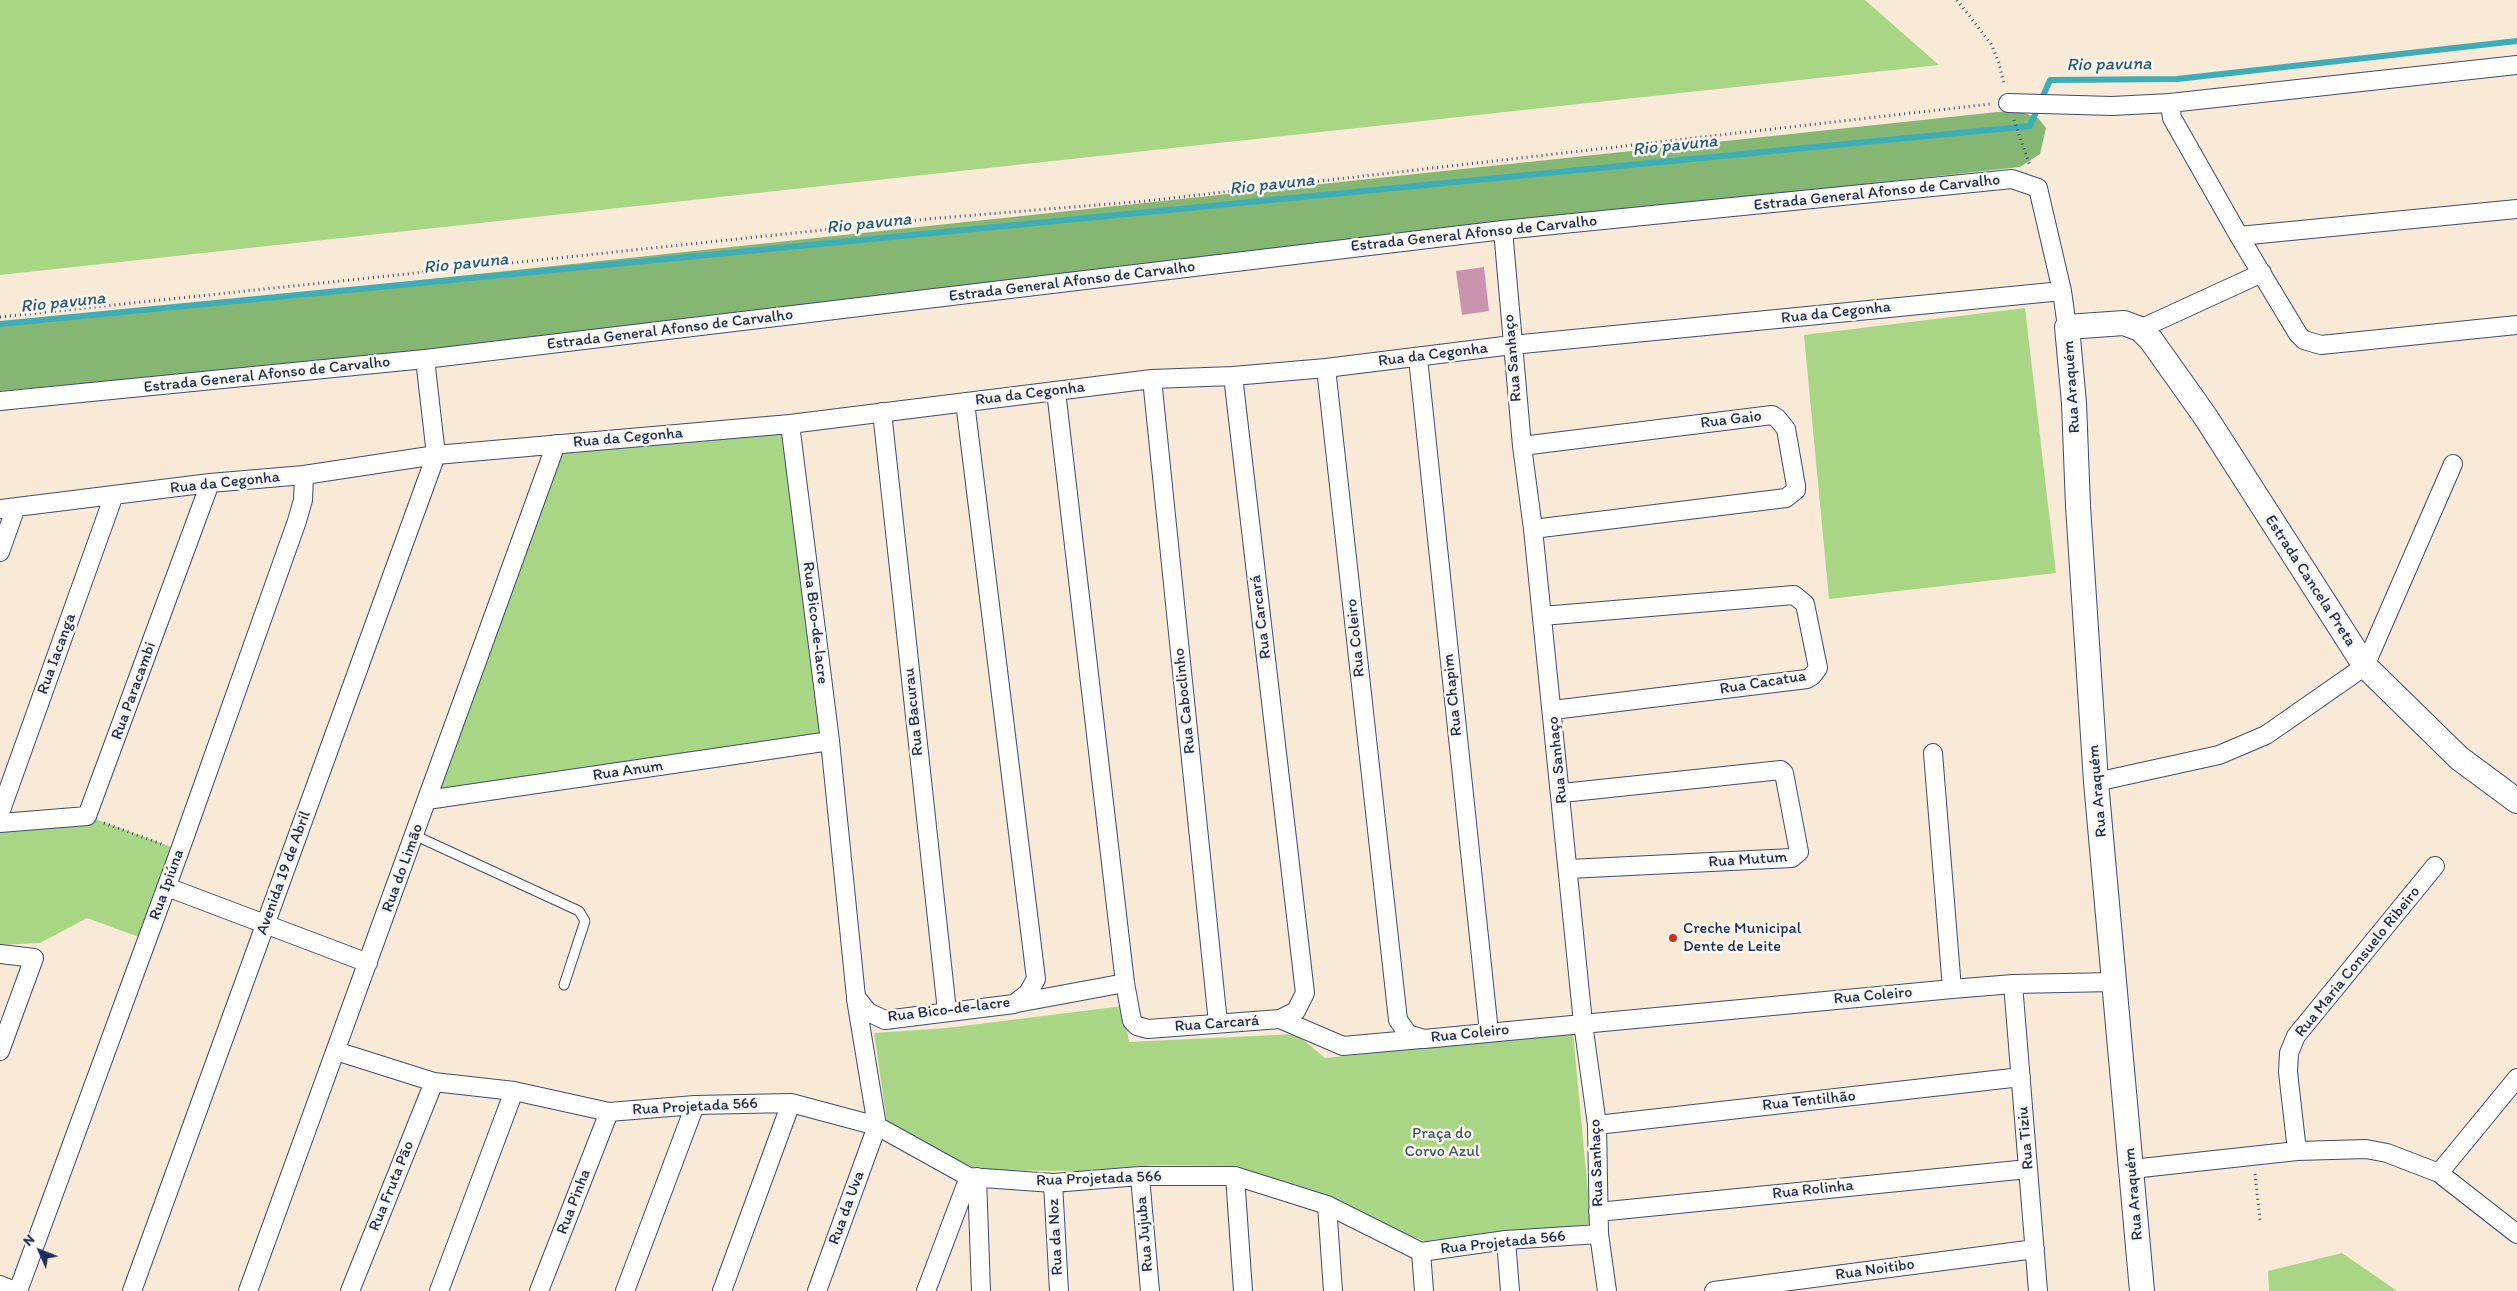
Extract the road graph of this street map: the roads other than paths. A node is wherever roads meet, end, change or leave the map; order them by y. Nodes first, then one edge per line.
1 (2517, 65) edge
2 (2170, 102) junction
3 (2008, 103) road end
4 (2517, 208) edge
5 (1503, 230) junction
6 (2239, 236) junction
7 (2262, 273) junction
8 (2062, 291) junction
9 (2517, 325) edge
10 (2067, 326) junction
11 (2140, 329) junction
12 (1512, 345) junction
13 (1418, 358) junction
14 (425, 359) junction
15 (1326, 368) junction
16 (1232, 376) junction
17 (1152, 379) junction
18 (1056, 391) junction
19 (0, 401) edge
20 (965, 402) junction
21 (882, 412) junction
22 (790, 424) junction
23 (556, 444) junction
24 (1522, 446) junction
25 (436, 455) junction
26 (2452, 464) dead end
27 (304, 475) junction
28 (210, 483) junction
29 (114, 495) junction
30 (8, 508) edge
31 (1533, 529) junction
32 (0, 552) edge
33 (1542, 616) junction
34 (2365, 666) junction
35 (1553, 710) junction
36 (830, 741) junction
37 (1933, 754) dead end
38 (2096, 782) junction
39 (1562, 793) junction
40 (427, 800) junction
41 (2517, 801) edge
42 (0, 813) edge
43 (0, 823) edge
44 (414, 835) junction
45 (2435, 866) dead end
46 (1569, 869) junction
47 (166, 887) junction
48 (266, 924) junction
49 (0, 954) edge
50 (368, 963) junction
51 (2114, 982) junction
52 (1125, 983) junction
53 (2013, 984) junction
54 (564, 985) dead end
55 (1952, 989) junction
56 (856, 997) junction
57 (1014, 1004) junction
58 (947, 1011) junction
59 (1280, 1019) junction
60 (1218, 1023) junction
61 (1583, 1023) junction
62 (1488, 1032) junction
63 (1424, 1039) junction
64 (0, 1051) edge
65 (336, 1051) junction
66 (2021, 1077) junction
67 (2517, 1078) edge
68 (434, 1082) junction
69 (514, 1091) junction
70 (790, 1104) junction
71 (695, 1106) junction
72 (609, 1112) junction
73 (1597, 1125) junction
74 (877, 1126) junction
75 (2297, 1151) junction
76 (2028, 1169) junction
77 (2132, 1169) junction
78 (2439, 1173) junction
79 (1140, 1176) junction
80 (1235, 1176) junction
81 (973, 1177) junction
82 (1053, 1183) junction
83 (1327, 1206) junction
84 (1598, 1212) junction
85 (1599, 1234) junction
86 (2517, 1234) edge
87 (1506, 1240) junction
88 (2035, 1249) junction
89 (1421, 1252) junction
90 (0, 1285) edge
91 (17, 1291) edge
92 (132, 1291) edge
93 (248, 1291) edge
94 (350, 1291) edge
95 (440, 1291) edge
96 (539, 1291) edge
97 (625, 1291) edge
98 (722, 1291) edge
99 (817, 1291) edge
100 (926, 1291) edge
101 (981, 1291) edge
102 (1059, 1291) edge
103 (1150, 1291) edge
104 (1243, 1291) edge
105 (1333, 1291) edge
106 (1424, 1291) edge
107 (1510, 1291) edge
108 (1607, 1291) edge
109 (1714, 1291) edge
110 (2038, 1291) edge
111 (2142, 1291) edge

1 - 2 street
2 - 3 street
2 - 6 street
4 - 6 street
5 - 8 street, Estrada General Afonso de Carvalho
5 - 12 street, Rua Sanhaço
5 - 14 street, Estrada General Afonso de Carvalho
6 - 7 street
7 - 9 street
7 - 11 street
8 - 10 street, Rua Araquém
8 - 12 street, Rua da Cegonha
10 - 11 street
10 - 38 street, Rua Araquém
11 - 34 street, Estrada Cancela Preta
12 - 13 street, Rua da Cegonha
12 - 24 street, Rua Sanhaço
13 - 15 street, Rua da Cegonha
13 - 62 street, Rua Chapim
14 - 19 street, Estrada General Afonso de Carvalho
14 - 25 street
15 - 16 street, Rua da Cegonha
15 - 63 street, Rua Coleiro
16 - 17 street, Rua da Cegonha
16 - 59 street, Rua Carcará
17 - 18 street, Rua da Cegonha
17 - 60 street, Rua Caboclinho
18 - 20 street, Rua da Cegonha
18 - 52 street, Rua Carcará
20 - 21 street, Rua da Cegonha
20 - 57 street, Rua Bico-de-lacre
21 - 22 street, Rua da Cegonha
21 - 58 street, Rua Bacurau
22 - 23 street, Rua da Cegonha
22 - 36 street, Rua Bico-de-lacre
23 - 25 street, Rua da Cegonha
23 - 40 street, Rua do Limão
24 - 31 street, Rua Sanhaço
24 - 31 street, Rua Gaio
25 - 27 street, Rua da Cegonha
25 - 48 street, Avenida 19 de Abril
26 - 34 street
27 - 28 street, Rua da Cegonha
27 - 47 street, Rua Ipiúna
28 - 29 street, Rua da Cegonha
28 - 43 street, Rua Paracambi
29 - 30 street, Rua da Cegonha
29 - 42 street, Rua Iacanga
30 - 32 street
31 - 33 street, Rua Sanhaço
33 - 35 street, Rua Sanhaço
33 - 35 street, Rua Cacatua
34 - 38 street
34 - 41 street, Estrada Cancela Preta
35 - 39 street, Rua Sanhaço
36 - 40 street, Rua Anum
36 - 56 street, Rua Bico-de-lacre
37 - 55 street
38 - 51 street, Rua Araquém
39 - 46 street, Rua Sanhaço
39 - 46 street, Rua Mutum
40 - 44 street, Rua do Limão
44 - 50 street, Rua do Limão
44 - 54 lane
45 - 75 street, Rua Maria Consuelo Ribeiro
46 - 61 street, Rua Sanhaço
47 - 48 street
47 - 91 street, Rua Ipiúna
48 - 50 street
48 - 92 street, Avenida 19 de Abril
49 - 64 street
50 - 65 street, Rua do Limão
51 - 53 street, Rua Coleiro
51 - 77 street, Rua Araquém
52 - 57 street
52 - 60 street, Rua Carcará
53 - 55 street, Rua Coleiro
53 - 66 street, Rua Tiziu
55 - 61 street, Rua Coleiro
56 - 58 street, Rua Bico-de-lacre
56 - 74 street
57 - 58 street, Rua Bico-de-lacre
59 - 60 street, Rua Carcará
59 - 63 street
61 - 62 street, Rua Coleiro
61 - 73 street, Rua Sanhaço
62 - 63 street, Rua Coleiro
65 - 68 street, Rua Projetada 566
65 - 93 street, Rua do Limão
66 - 73 street, Rua Tentilhão
66 - 76 street, Rua Tiziu
67 - 78 street
68 - 69 street, Rua Projetada 566
68 - 94 street, Rua Fruta Pão
69 - 72 street, Rua Projetada 566
69 - 95 street
70 - 71 street, Rua Projetada 566
70 - 74 street, Rua Projetada 566
70 - 98 street
71 - 72 street, Rua Projetada 566
71 - 97 street
72 - 96 street, Rua Pinha
73 - 84 street, Rua Sanhaço
74 - 81 street, Rua Projetada 566
74 - 99 street, Rua da Uva
75 - 77 street
75 - 78 street
76 - 84 street, Rua Rolinha
76 - 88 street, Rua Tiziu
77 - 111 street, Rua Araquém
78 - 86 street
79 - 80 street, Rua Projetada 566
79 - 82 street, Rua Projetada 566
79 - 103 street, Rua Jujuba
80 - 83 street, Rua Projetada 566
80 - 104 street
81 - 82 street, Rua Projetada 566
81 - 100 street
81 - 101 street
82 - 102 street, Rua da Noz
83 - 89 street, Rua Projetada 566
83 - 105 street
84 - 85 street, Rua Sanhaço
85 - 87 street, Rua Projetada 566
85 - 108 street, Rua Sanhaço
87 - 89 street, Rua Projetada 566
87 - 107 street
88 - 109 street, Rua Noitibo
88 - 110 street, Rua Tiziu
89 - 106 street
90 - 91 street

